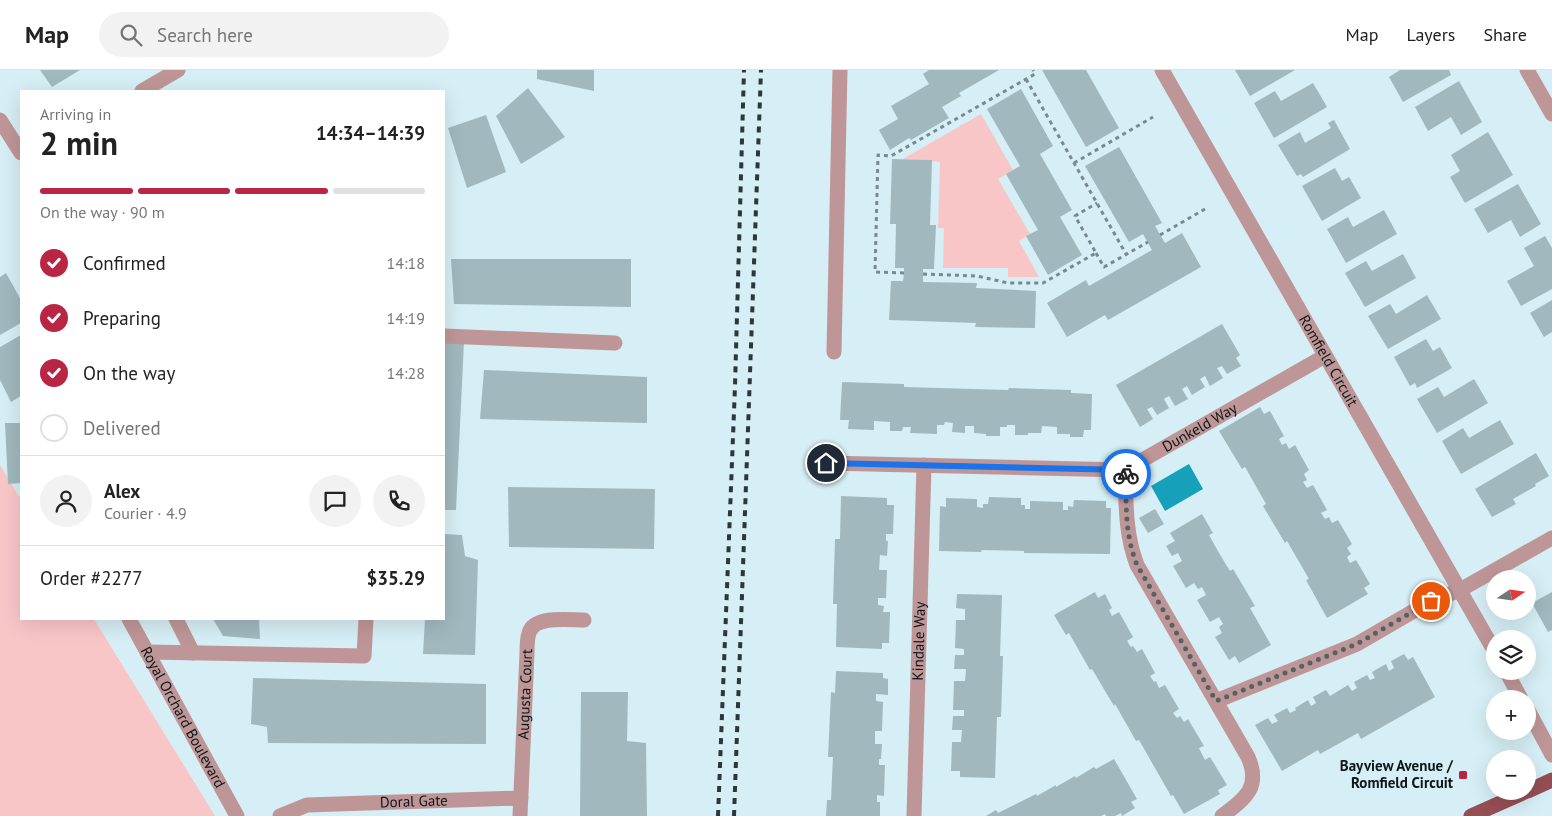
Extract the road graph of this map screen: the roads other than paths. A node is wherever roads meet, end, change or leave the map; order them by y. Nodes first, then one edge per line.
1 (178, 70) edge
2 (840, 70) edge
3 (1162, 70) edge
4 (1527, 70) edge
5 (144, 90) edge
6 (1552, 114) edge
7 (0, 120) edge
8 (20, 151) edge
9 (445, 336) edge
10 (614, 343) dead end
11 (834, 352) dead end
12 (1325, 356) junction
13 (826, 463) dead end
14 (924, 465) junction
15 (1125, 470) junction
16 (1552, 538) edge
17 (1460, 590) junction
18 (130, 620) edge
19 (177, 620) edge
20 (366, 620) edge
21 (584, 620) dead end
22 (1486, 636) edge
23 (147, 652) junction
24 (194, 653) junction
25 (1216, 701) junction
26 (1536, 725) edge
27 (1552, 755) edge
28 (1552, 780) edge
29 (1536, 787) edge
30 (521, 798) junction
31 (1507, 800) edge
32 (237, 816) edge
33 (280, 816) edge
34 (520, 816) edge
35 (914, 816) edge
36 (1222, 816) edge
37 (1471, 816) edge

1 - 5 street
2 - 11 street
3 - 12 street, Romfield Circuit
4 - 6 street
7 - 8 street
9 - 10 street
12 - 15 street, Dunkeld Way
12 - 17 street, Romfield Circuit
13 - 14 street
14 - 15 street
14 - 35 street, Kindale Way
15 - 25 street
16 - 17 street
17 - 22 street, Romfield Circuit
17 - 25 street
18 - 23 street, Royal Orchard Boulevard
19 - 24 street
20 - 24 street
21 - 30 street, Augusta Court
23 - 24 street
23 - 32 street, Royal Orchard Boulevard
25 - 36 street
26 - 27 street
28 - 29 main road
30 - 33 street, Doral Gate
30 - 34 street, Augusta Court
31 - 37 main road

